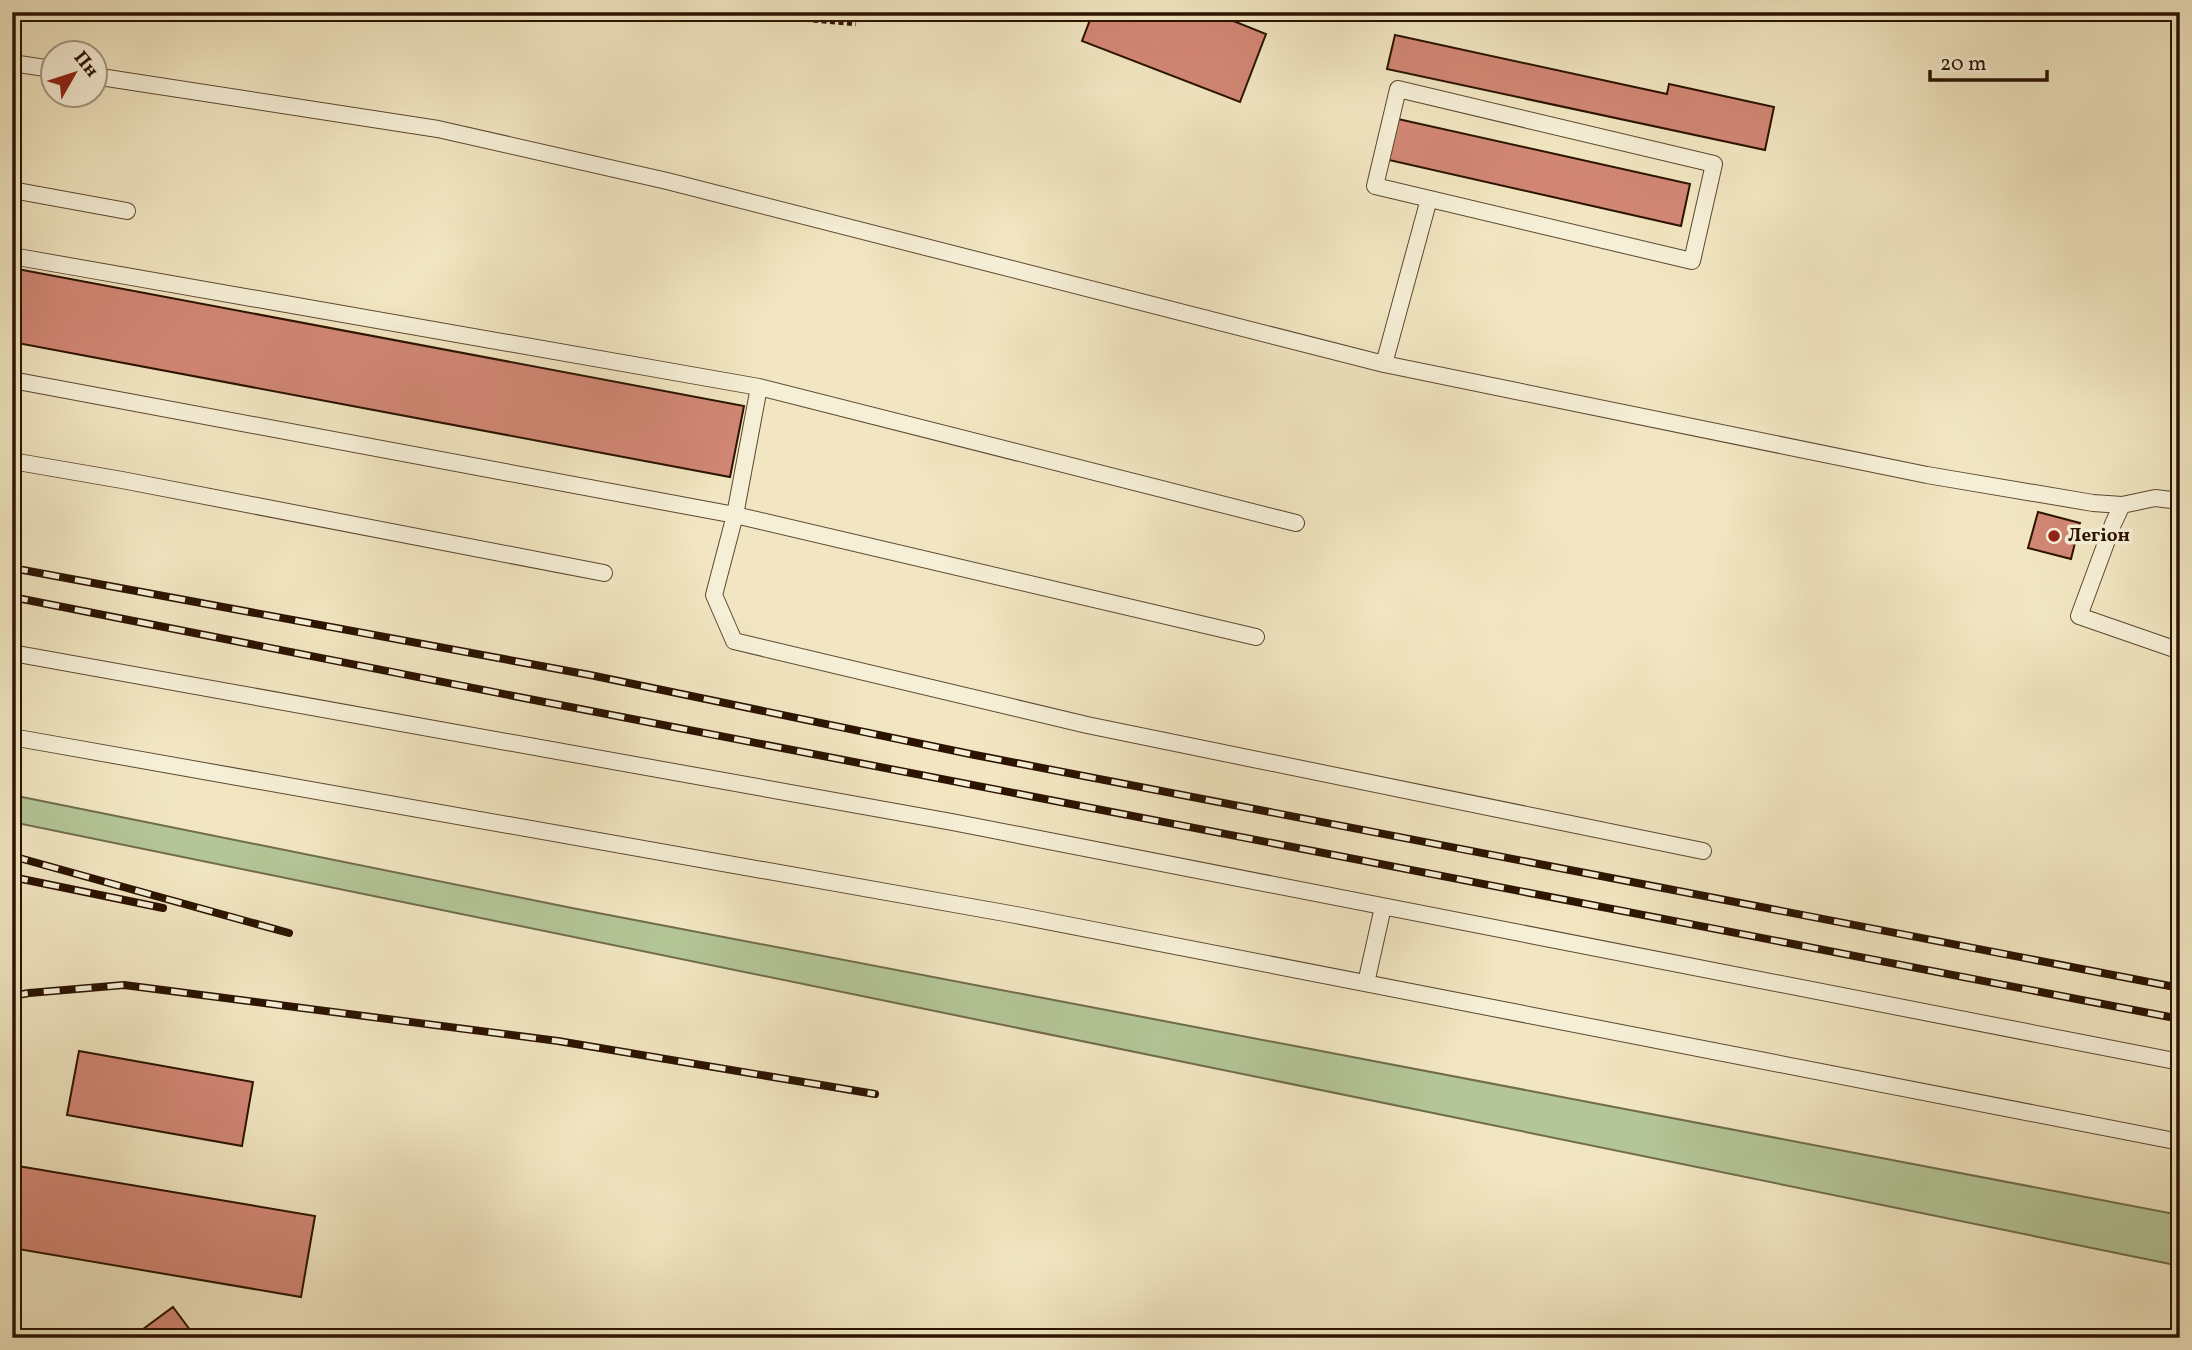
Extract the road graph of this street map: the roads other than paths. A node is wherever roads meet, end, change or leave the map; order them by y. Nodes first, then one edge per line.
1 (12, 63) edge
2 (38, 67) edge
3 (108, 78) edge
4 (12, 190) edge
5 (1429, 199) junction
6 (127, 211) dead end
7 (12, 257) edge
8 (1384, 364) junction
9 (12, 380) edge
10 (759, 387) junction
11 (12, 461) edge
12 (2180, 501) edge
13 (2122, 505) junction
14 (735, 515) junction
15 (1296, 523) dead end
16 (604, 573) dead end
17 (1256, 637) dead end
18 (2180, 651) edge
19 (12, 653) edge
20 (12, 737) edge
21 (1703, 851) dead end
22 (1383, 906) junction
23 (1366, 983) junction
24 (2180, 1062) edge
25 (2180, 1142) edge

1 - 2 lane
3 - 8 lane
4 - 6 lane
5 - 5 lane
5 - 8 lane
7 - 10 lane
8 - 13 lane
9 - 14 lane
10 - 14 lane
10 - 15 lane
11 - 16 lane
12 - 13 lane
13 - 18 lane
14 - 17 lane
14 - 21 lane
19 - 22 lane
20 - 23 lane
22 - 23 lane
22 - 24 lane
23 - 25 lane

